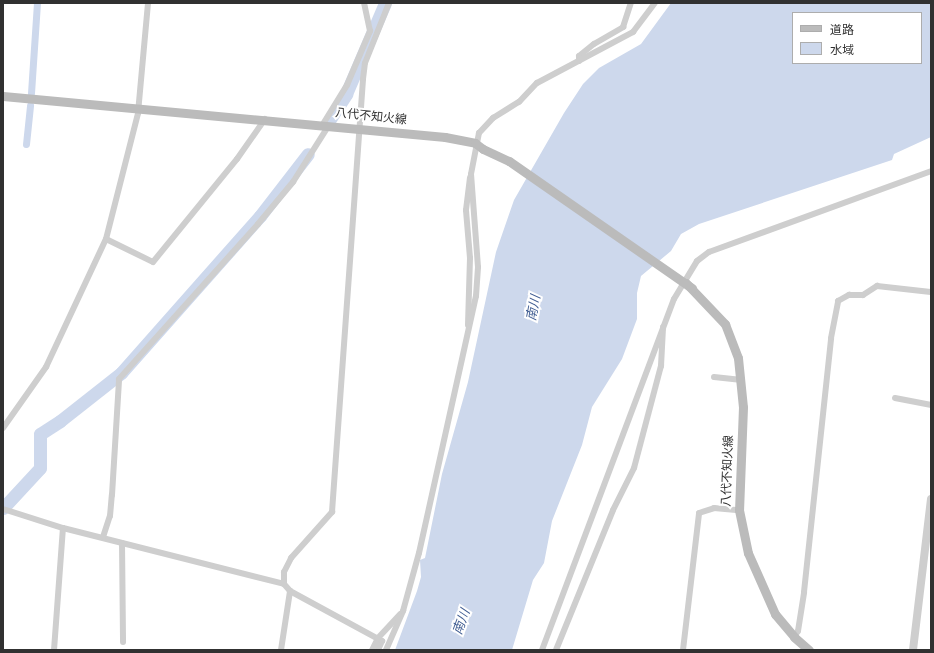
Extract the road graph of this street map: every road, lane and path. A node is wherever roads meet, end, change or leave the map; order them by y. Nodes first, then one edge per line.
1 (148, 3) edge
2 (364, 3) edge
3 (389, 3) edge
4 (631, 3) edge
5 (655, 3) edge
6 (579, 61) junction
7 (3, 96) edge
8 (139, 108) junction
9 (265, 119) junction
10 (326, 125) junction
11 (360, 128) junction
12 (479, 146) junction
13 (931, 171) edge
14 (106, 239) junction
15 (685, 281) junction
16 (692, 288) junction
17 (931, 292) edge
18 (663, 325) junction
19 (714, 377) dead end
20 (742, 380) junction
21 (895, 398) dead end
22 (931, 405) edge
23 (3, 428) edge
24 (931, 499) edge
25 (5, 510) edge
26 (739, 510) junction
27 (62, 528) junction
28 (103, 537) junction
29 (122, 542) junction
30 (284, 584) junction
31 (290, 590) junction
32 (403, 611) junction
33 (794, 637) junction
34 (378, 638) junction
35 (123, 642) dead end
36 (54, 650) edge
37 (281, 650) edge
38 (372, 650) edge
39 (378, 650) edge
40 (386, 650) edge
41 (542, 650) edge
42 (556, 650) edge
43 (683, 650) edge
44 (810, 650) edge
45 (913, 650) edge

1 - 8 street
2 - 10 street
3 - 11 street
4 - 6 street
5 - 6 street
6 - 12 street
7 - 8 main road, 八代不知火線
8 - 9 main road, 八代不知火線
8 - 14 street
9 - 10 main road, 八代不知火線
9 - 14 street
10 - 11 main road, 八代不知火線
10 - 28 street
11 - 12 main road, 八代不知火線
11 - 30 street
12 - 16 main road, 八代不知火線, bridge
12 - 32 street
13 - 15 street
14 - 23 street
15 - 16 main road, 八代不知火線
15 - 18 street
16 - 20 main road, 八代不知火線
17 - 33 street
18 - 41 street
18 - 42 street
19 - 20 street
20 - 26 main road, 八代不知火線
21 - 22 street
24 - 45 street
25 - 27 street
26 - 33 main road, 八代不知火線
26 - 43 street
27 - 28 street
27 - 36 street
28 - 29 street
29 - 30 street
29 - 35 street
30 - 31 street
31 - 34 street
31 - 37 street
32 - 34 street
32 - 40 street
33 - 44 main road, 八代不知火線
34 - 38 street
34 - 39 street

